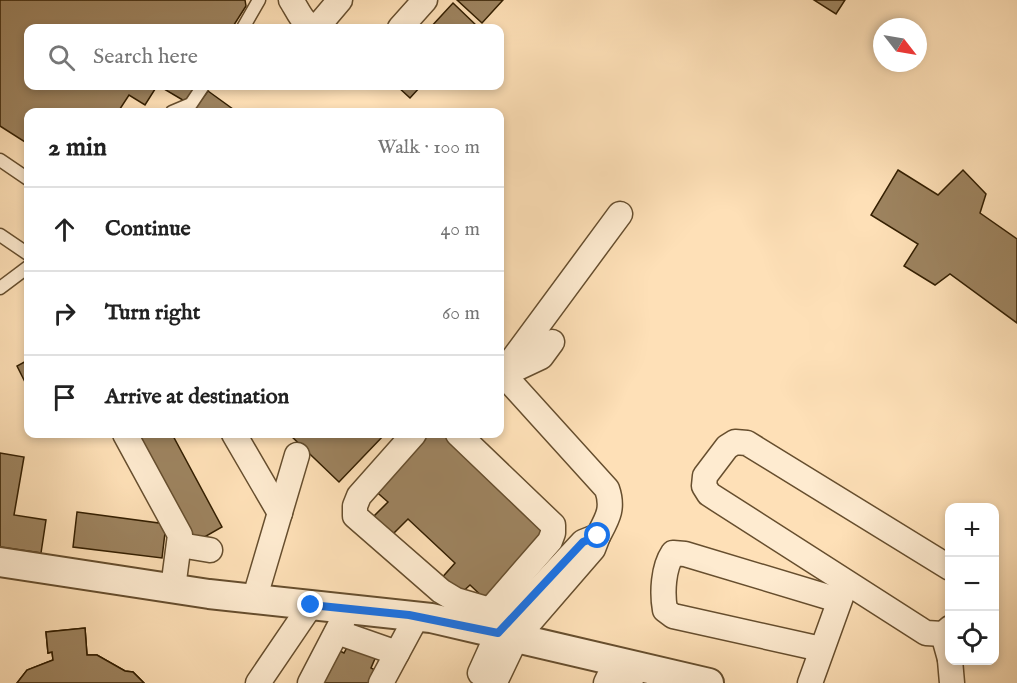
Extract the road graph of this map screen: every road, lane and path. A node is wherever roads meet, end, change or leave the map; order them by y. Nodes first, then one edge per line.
1 (259, 0) edge
2 (291, 0) edge
3 (340, 0) edge
4 (424, 0) edge
5 (245, 24) edge
6 (306, 24) edge
7 (320, 24) edge
8 (403, 24) edge
9 (200, 90) edge
10 (182, 108) edge
11 (0, 160) edge
12 (24, 176) edge
13 (620, 214) dead end
14 (0, 235) edge
15 (24, 251) edge
16 (24, 270) edge
17 (0, 288) edge
18 (552, 342) dead end
19 (507, 373) junction
20 (127, 438) edge
21 (236, 438) edge
22 (410, 438) edge
23 (462, 438) edge
24 (297, 455) dead end
25 (279, 513) junction
26 (180, 545) junction
27 (210, 550) dead end
28 (0, 562) edge
29 (945, 565) edge
30 (173, 588) junction
31 (441, 591) junction
32 (842, 592) junction
33 (255, 597) junction
34 (311, 605) junction
35 (424, 617) junction
36 (343, 620) junction
37 (497, 628) junction
38 (945, 631) edge
39 (820, 649) junction
40 (397, 653) junction
41 (950, 665) edge
42 (622, 674) edge
43 (488, 676) dead end
44 (258, 683) edge
45 (310, 683) edge
46 (381, 683) edge
47 (709, 683) edge
48 (810, 683) edge
49 (952, 683) edge

1 - 5 lane
2 - 6 street
3 - 7 street
4 - 8 street
9 - 10 lane
11 - 12 lane
13 - 19 street
14 - 15 lane
16 - 17 lane
18 - 19 street
19 - 37 street
20 - 26 street
21 - 25 street
22 - 31 street
23 - 37 street
24 - 25 street
25 - 33 street
26 - 27 street
26 - 30 street
28 - 30 street
29 - 32 street
30 - 33 street
31 - 35 street
31 - 37 street
32 - 38 street
32 - 39 street
32 - 39 street
33 - 34 street
34 - 36 street
34 - 44 street
35 - 36 street
35 - 37 street
35 - 40 street
36 - 40 street
36 - 45 street
37 - 42 street
37 - 43 street
39 - 48 street
40 - 46 street
41 - 49 street
42 - 47 street

